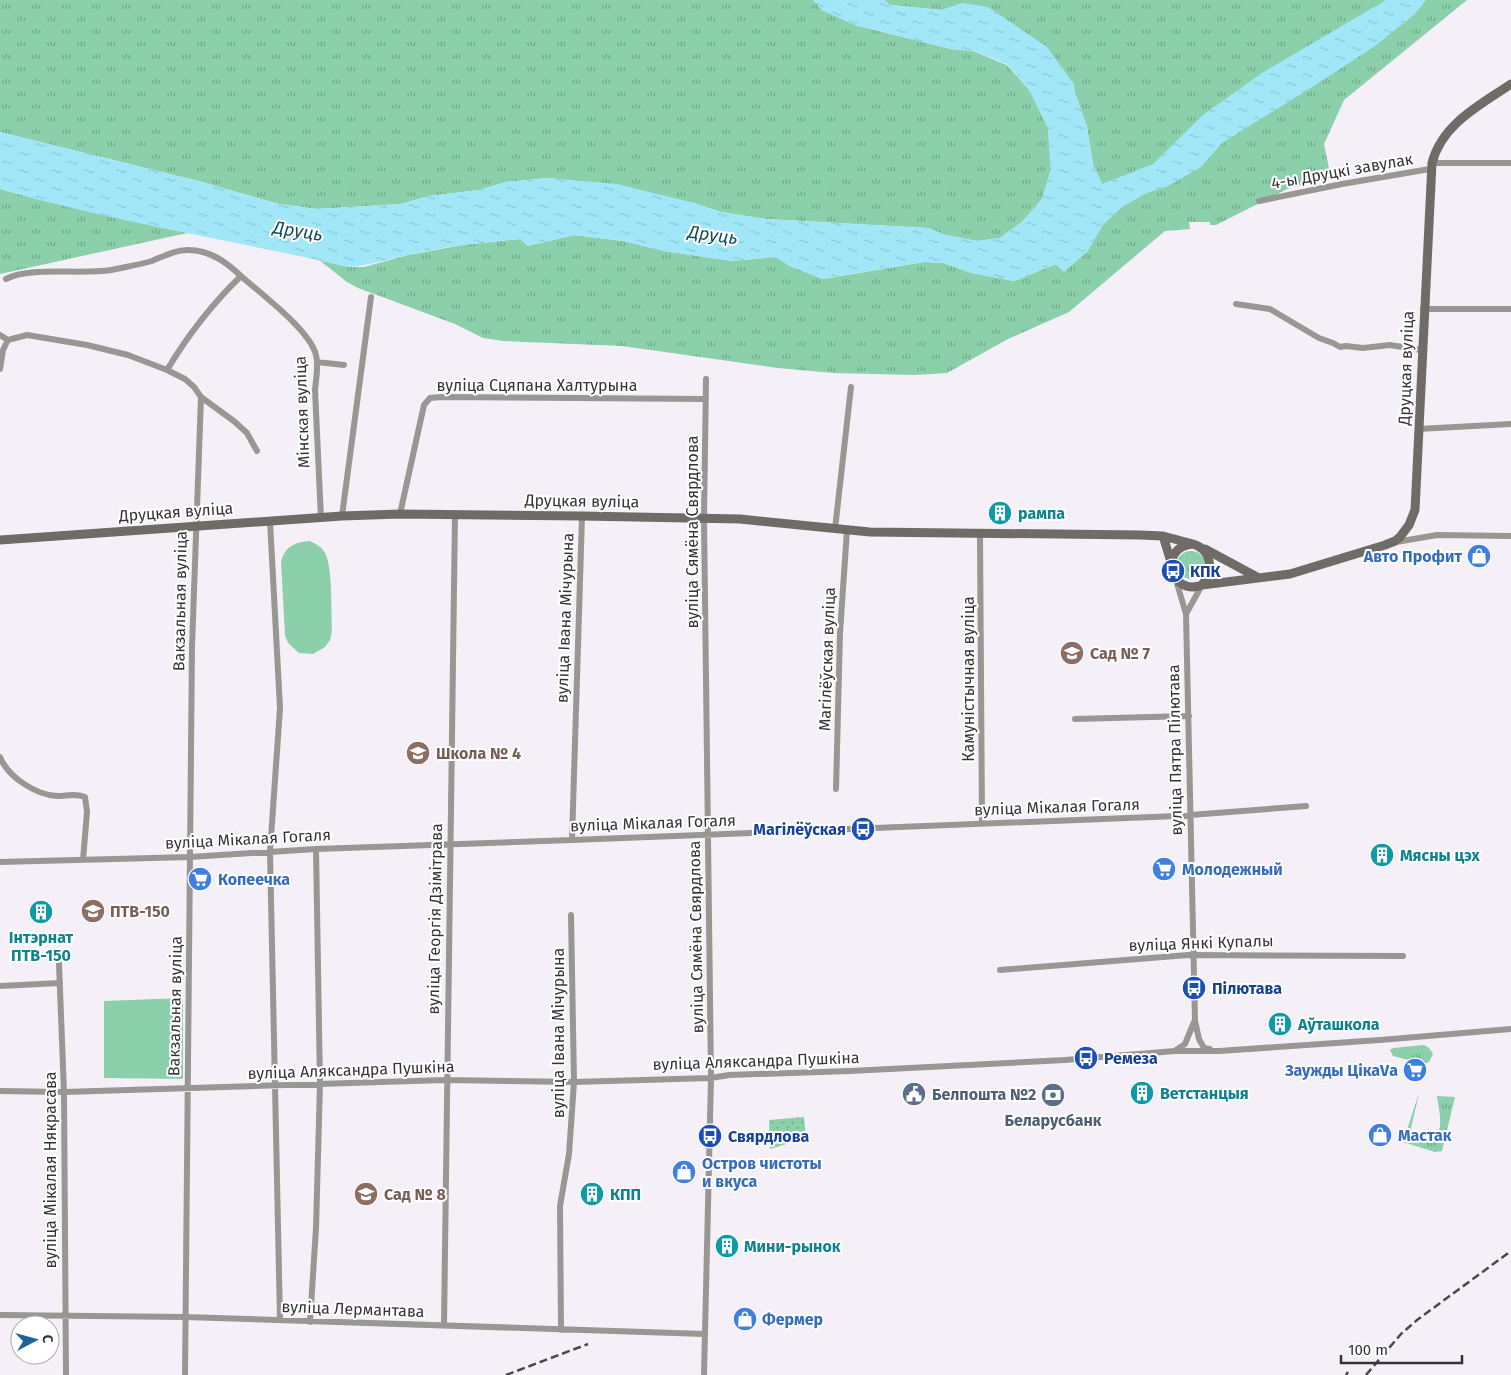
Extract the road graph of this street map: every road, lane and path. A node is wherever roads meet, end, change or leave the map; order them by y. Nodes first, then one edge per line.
1 (1511, 84) edge
2 (1511, 163) edge
3 (1431, 166) junction
4 (1258, 201) dead end
5 (241, 276) junction
6 (6, 279) dead end
7 (370, 296) dead end
8 (1236, 304) dead end
9 (1424, 309) junction
10 (1511, 309) edge
11 (0, 334) edge
12 (8, 340) junction
13 (1421, 350) junction
14 (317, 362) junction
15 (344, 365) dead end
16 (0, 369) edge
17 (167, 370) junction
18 (706, 379) dead end
19 (851, 387) dead end
20 (201, 397) junction
21 (706, 399) junction
22 (1511, 424) edge
23 (1418, 429) junction
24 (257, 451) dead end
25 (400, 514) junction
26 (455, 514) junction
27 (342, 516) junction
28 (582, 516) junction
29 (321, 518) junction
30 (704, 518) junction
31 (270, 521) junction
32 (195, 525) junction
33 (835, 529) junction
34 (847, 530) junction
35 (980, 534) junction
36 (1163, 536) junction
37 (1511, 536) edge
38 (0, 540) edge
39 (1197, 545) junction
40 (1385, 545) junction
41 (1172, 563) junction
42 (1258, 577) junction
43 (1176, 579) junction
44 (1202, 585) junction
45 (1186, 614) junction
46 (1190, 716) junction
47 (1075, 719) dead end
48 (0, 757) edge
49 (836, 789) dead end
50 (1306, 806) dead end
51 (1191, 815) junction
52 (982, 824) junction
53 (708, 834) junction
54 (572, 840) junction
55 (450, 844) junction
56 (316, 849) junction
57 (270, 852) junction
58 (190, 856) junction
59 (83, 860) junction
60 (0, 862) edge
61 (571, 915) dead end
62 (1193, 955) junction
63 (1403, 956) dead end
64 (59, 964) dead end
65 (1000, 970) dead end
66 (60, 983) junction
67 (0, 986) edge
68 (1194, 1021) junction
69 (1511, 1029) edge
70 (1175, 1051) junction
71 (1219, 1051) junction
72 (711, 1078) junction
73 (446, 1080) junction
74 (574, 1082) junction
75 (320, 1084) junction
76 (276, 1086) junction
77 (188, 1089) junction
78 (0, 1091) edge
79 (64, 1092) junction
80 (0, 1315) edge
81 (65, 1316) junction
82 (185, 1317) junction
83 (280, 1320) junction
84 (310, 1322) junction
85 (444, 1325) junction
86 (561, 1330) junction
87 (705, 1334) junction
88 (66, 1375) edge
89 (185, 1375) edge
90 (704, 1375) edge

1 - 3 main road, Друцкая вуліца
2 - 3 street, 4-ы Друцкі завулак
3 - 4 street, 4-ы Друцкі завулак
3 - 9 main road, Друцкая вуліца
5 - 6 street, Мінская вуліца
5 - 14 street, Мінская вуліца
5 - 17 street
7 - 27 street
8 - 13 street
9 - 10 street
9 - 13 main road, Друцкая вуліца
11 - 12 street
12 - 16 street
12 - 17 street
13 - 23 main road, Друцкая вуліца
14 - 15 street
14 - 29 street, Мінская вуліца
17 - 20 street
18 - 21 street, вуліца Сямёна Свярдлова
19 - 33 street
20 - 24 street
20 - 32 street, Вакзальная вуліца
21 - 25 street, вуліца Сцяпана Халтурына
21 - 30 street, вуліца Сямёна Свярдлова
22 - 23 street
23 - 40 main road, Друцкая вуліца
25 - 26 main road, Друцкая вуліца
25 - 27 main road, Друцкая вуліца
26 - 28 main road, Друцкая вуліца
26 - 55 street, вуліца Георгія Дзімітрава
27 - 29 main road, Друцкая вуліца
28 - 30 main road, Друцкая вуліца
28 - 54 street, вуліца Івана Мічурына
29 - 31 main road, Друцкая вуліца
30 - 33 main road, Друцкая вуліца
30 - 53 street, вуліца Сямёна Свярдлова
31 - 32 main road, Друцкая вуліца
31 - 57 street
32 - 38 main road, Друцкая вуліца
32 - 58 street, Вакзальная вуліца
33 - 34 main road, Друцкая вуліца
34 - 35 main road, Друцкая вуліца
34 - 49 street, Магілёўская вуліца
35 - 36 main road, Друцкая вуліца
35 - 52 street, Камуністычная вуліца
36 - 39 main road, Друцкая вуліца
36 - 41 main road
37 - 40 street
39 - 41 main road
39 - 42 main road, Друцкая вуліца
39 - 44 main road
40 - 42 main road, Друцкая вуліца
41 - 43 main road
42 - 44 main road, Друцкая вуліца
43 - 44 main road, Друцкая вуліца
43 - 45 street, вуліца Пятра Пілютава
44 - 45 street
45 - 46 street, вуліца Пятра Пілютава
46 - 47 street
46 - 51 street, вуліца Пятра Пілютава
48 - 59 street
50 - 51 street, вуліца Мікалая Гогаля
51 - 52 street, вуліца Мікалая Гогаля
51 - 62 street, вуліца Пятра Пілютава
52 - 53 street, вуліца Мікалая Гогаля
53 - 54 street, вуліца Мікалая Гогаля
53 - 72 street, вуліца Сямёна Свярдлова
54 - 55 street, вуліца Мікалая Гогаля
55 - 56 street, вуліца Мікалая Гогаля
55 - 73 street, вуліца Георгія Дзімітрава
56 - 57 street, вуліца Мікалая Гогаля
56 - 75 street
57 - 58 street, вуліца Мікалая Гогаля
57 - 76 street
58 - 59 street, вуліца Мікалая Гогаля
58 - 77 street, Вакзальная вуліца
59 - 60 street, вуліца Мікалая Гогаля
61 - 74 street, вуліца Івана Мічурына
62 - 63 street, вуліца Янкі Купалы
62 - 65 street, вуліца Янкі Купалы
62 - 68 street, вуліца Пятра Пілютава
64 - 66 street, вуліца Мікалая Някрасава
66 - 67 street
66 - 79 street, вуліца Мікалая Някрасава
68 - 70 street
68 - 71 street, вуліца Пятра Пілютава
69 - 71 street, вуліца Аляксандра Пушкіна
70 - 71 street, вуліца Аляксандра Пушкіна
70 - 72 street, вуліца Аляксандра Пушкіна
72 - 74 street, вуліца Аляксандра Пушкіна
72 - 87 street, вуліца Сямёна Свярдлова
73 - 74 street, вуліца Аляксандра Пушкіна
73 - 75 street, вуліца Аляксандра Пушкіна
73 - 85 street, вуліца Георгія Дзімітрава
74 - 86 street, вуліца Івана Мічурына
75 - 76 street, вуліца Аляксандра Пушкіна
75 - 84 street
76 - 77 street, вуліца Аляксандра Пушкіна
76 - 83 street
77 - 79 street, вуліца Аляксандра Пушкіна
77 - 82 street, Вакзальная вуліца
78 - 79 street, вуліца Аляксандра Пушкіна
79 - 81 street, вуліца Мікалая Някрасава
80 - 81 street, вуліца Лермантава
81 - 82 street, вуліца Лермантава
81 - 88 street, вуліца Мікалая Някрасава
82 - 83 street, вуліца Лермантава
82 - 89 street, Вакзальная вуліца
83 - 84 street, вуліца Лермантава
84 - 85 street, вуліца Лермантава
85 - 86 street, вуліца Лермантава
86 - 87 street, вуліца Лермантава
87 - 90 street, вуліца Сямёна Свярдлова

